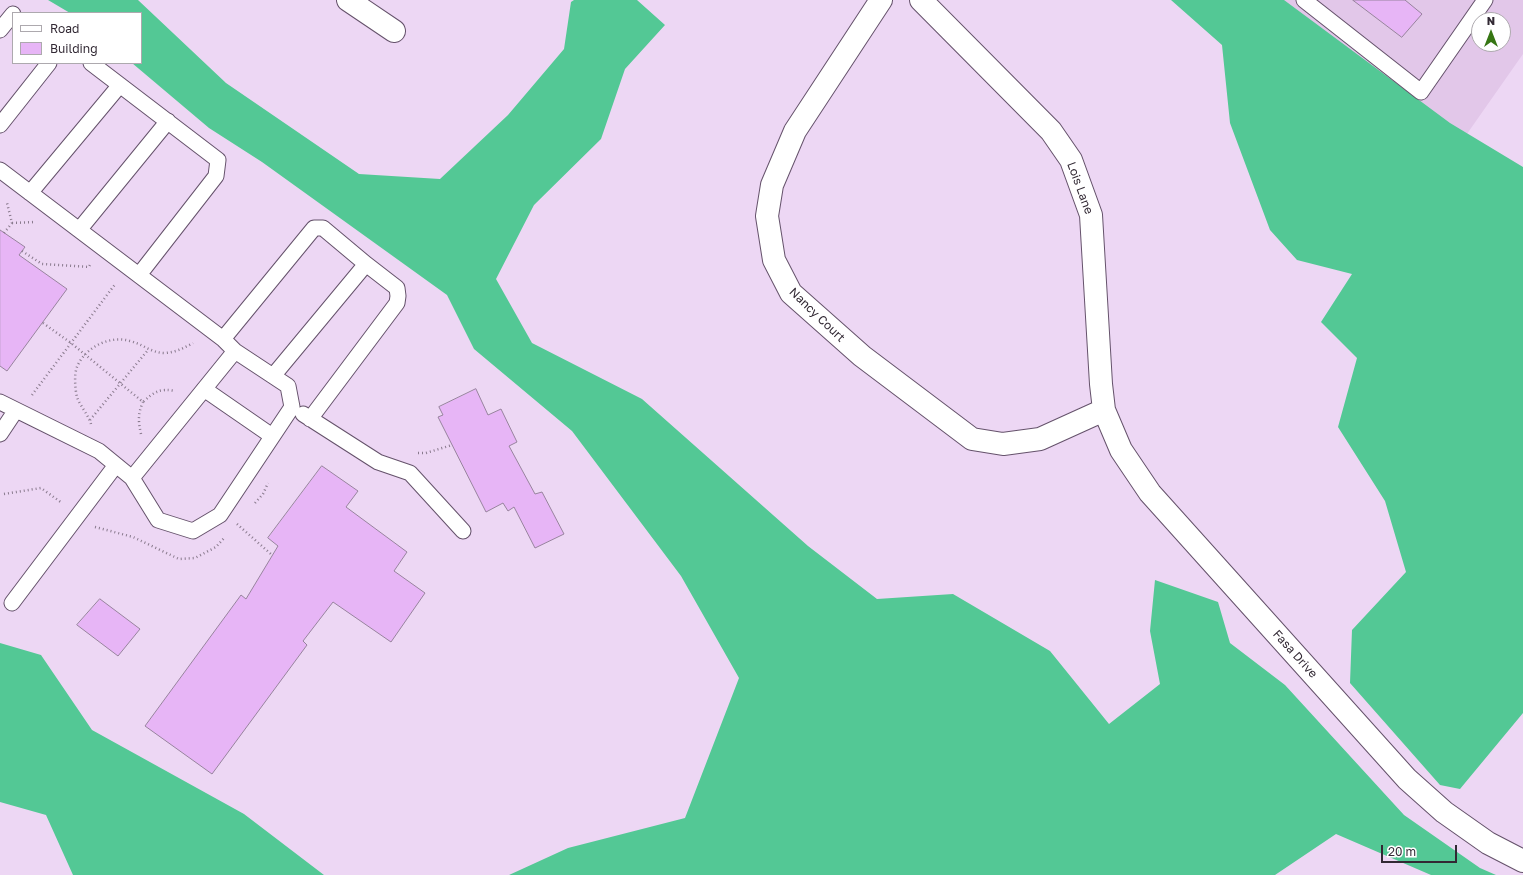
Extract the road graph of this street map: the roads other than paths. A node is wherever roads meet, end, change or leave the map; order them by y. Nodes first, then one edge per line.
1 (348, 0) edge
2 (881, 0) edge
3 (921, 0) edge
4 (1304, 0) edge
5 (1485, 0) edge
6 (12, 16) edge
7 (0, 30) edge
8 (394, 31) dead end
9 (48, 64) edge
10 (92, 64) edge
11 (120, 85) junction
12 (168, 121) junction
13 (0, 125) edge
14 (0, 170) edge
15 (30, 193) junction
16 (79, 230) junction
17 (366, 264) junction
18 (140, 276) junction
19 (223, 338) junction
20 (235, 351) junction
21 (273, 376) junction
22 (200, 394) junction
23 (0, 402) edge
24 (292, 407) junction
25 (16, 410) junction
26 (1104, 410) junction
27 (310, 419) junction
28 (0, 434) edge
29 (272, 436) junction
30 (116, 465) junction
31 (132, 478) junction
32 (463, 531) dead end
33 (12, 603) dead end
34 (1523, 861) edge

1 - 8 street
2 - 26 street, Nancy Court
3 - 26 street, Lois Lane
4 - 5 lane
6 - 7 lane
9 - 13 lane
10 - 11 lane
11 - 12 lane
11 - 15 lane
12 - 16 lane
12 - 18 lane
14 - 15 lane
15 - 16 lane
16 - 18 lane
17 - 19 lane
17 - 21 lane
17 - 27 lane
18 - 19 lane
19 - 20 lane
20 - 21 lane
20 - 22 lane
21 - 24 lane
22 - 29 lane
22 - 31 lane
23 - 25 lane
24 - 27 lane
24 - 29 lane
25 - 28 lane
25 - 30 lane
26 - 34 street, Fasa Drive
27 - 32 lane
29 - 31 lane
30 - 31 lane
30 - 33 lane

